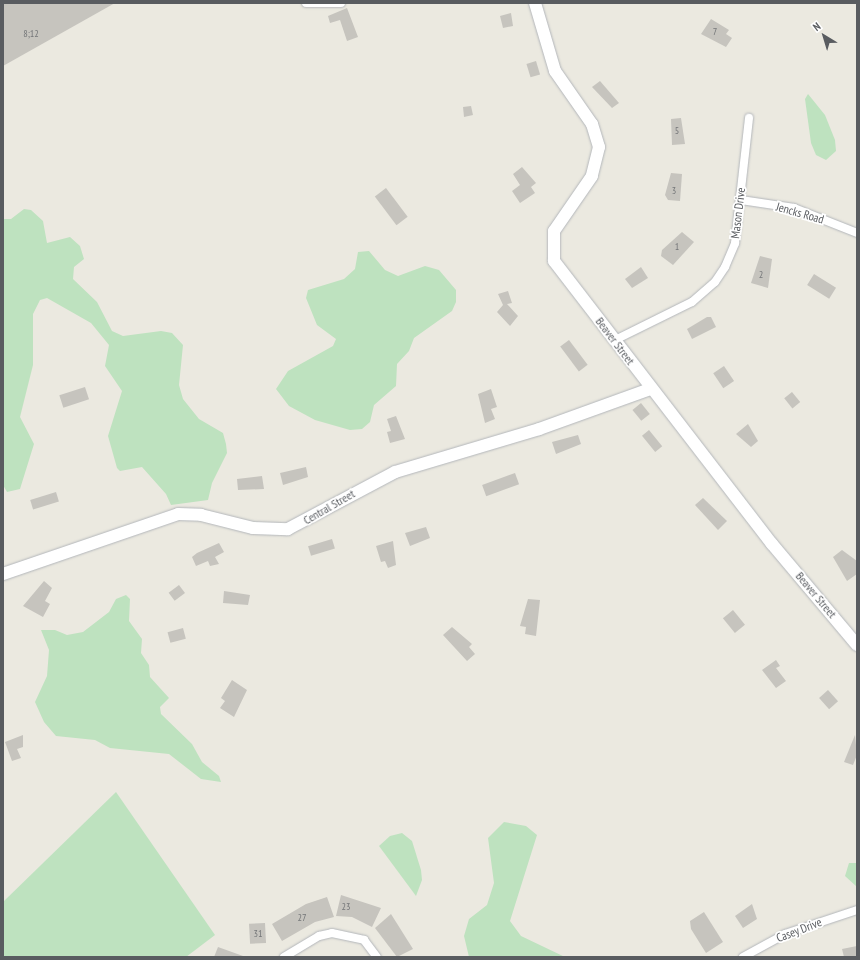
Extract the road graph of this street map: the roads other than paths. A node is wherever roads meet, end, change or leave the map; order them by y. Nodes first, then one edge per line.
1 (306, 3) edge
2 (341, 3) edge
3 (536, 3) edge
4 (749, 118) dead end
5 (741, 200) junction
6 (857, 233) edge
7 (615, 340) junction
8 (650, 389) junction
9 (3, 574) edge
10 (857, 645) edge
11 (857, 910) edge
12 (284, 957) edge
13 (377, 957) edge
14 (743, 957) edge

1 - 2 street
3 - 7 street, Beaver Street
4 - 5 street, Mason Drive
5 - 6 street, Jencks Road
5 - 7 street, Mason Drive
7 - 8 street, Beaver Street
8 - 9 street, Central Street
8 - 10 street, Beaver Street
11 - 14 street, Casey Drive
12 - 13 street

